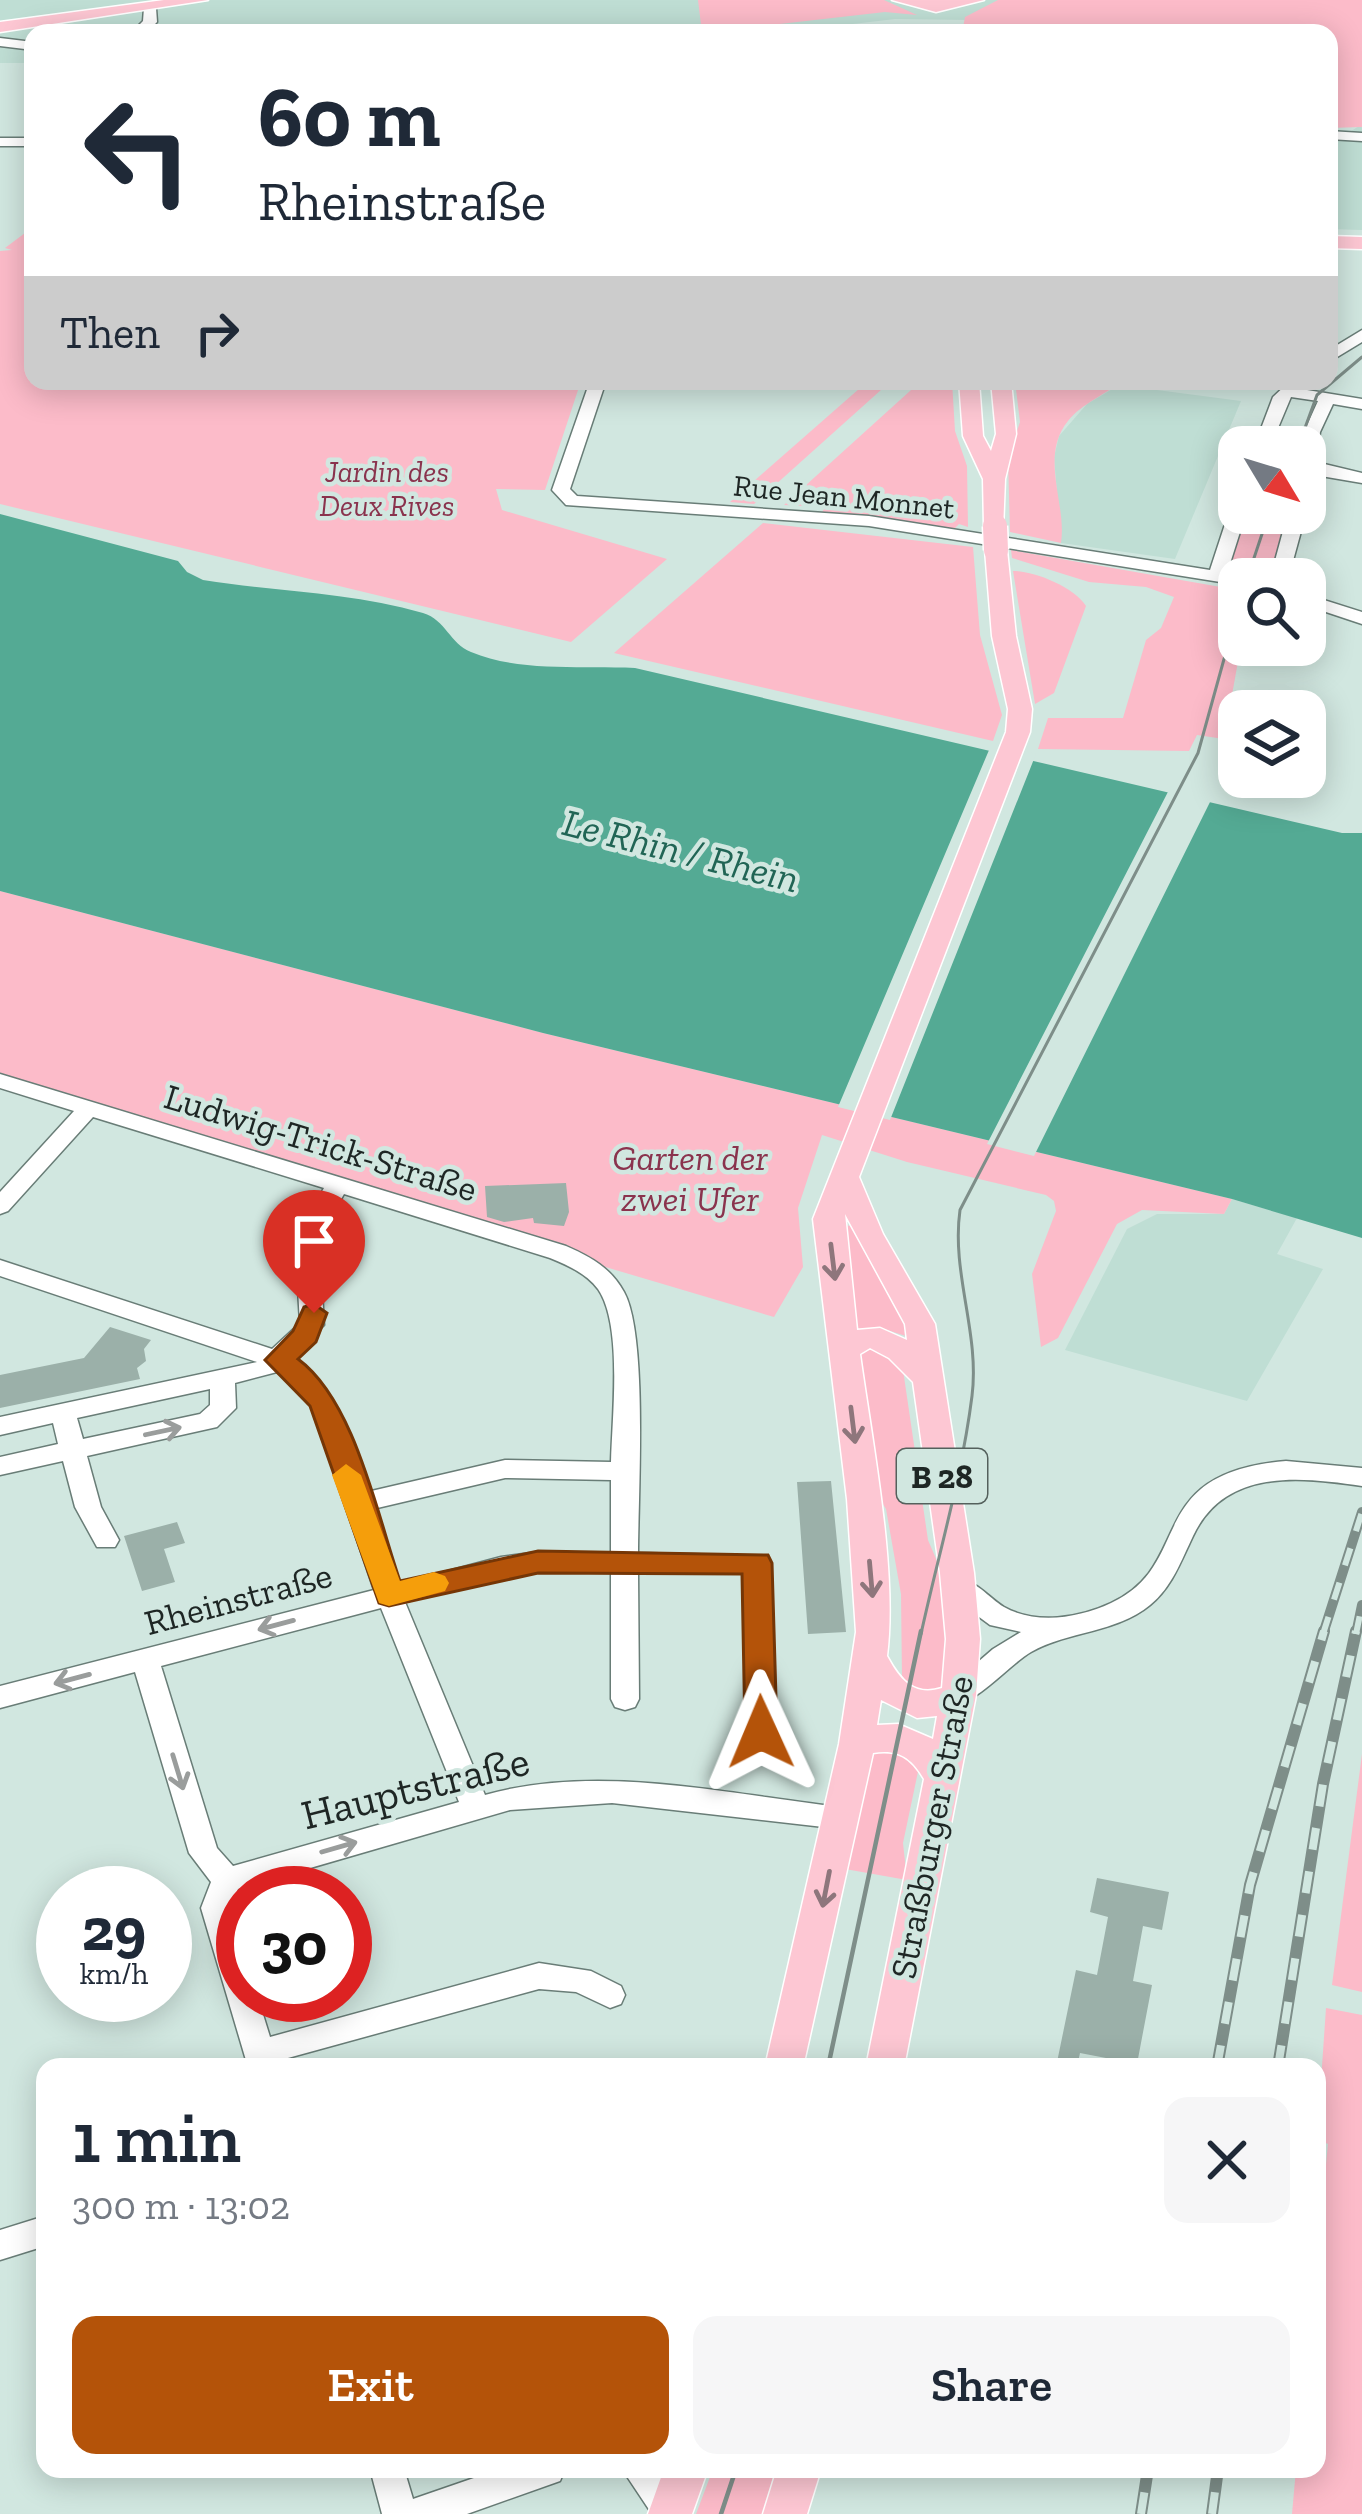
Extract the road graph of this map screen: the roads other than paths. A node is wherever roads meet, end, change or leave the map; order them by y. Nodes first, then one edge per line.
1 (200, 0) edge
2 (907, 2) edge
3 (968, 3) edge
4 (150, 8) junction
5 (30, 24) edge
6 (148, 24) edge
7 (939, 24) edge
8 (946, 24) edge
9 (595, 390) edge
10 (970, 390) edge
11 (1002, 390) edge
12 (1292, 390) edge
13 (1304, 390) edge
14 (1327, 399) junction
15 (1362, 404) edge
16 (1273, 426) edge
17 (1315, 426) edge
18 (1326, 472) edge
19 (1362, 478) edge
20 (994, 479) junction
21 (1218, 574) edge
22 (1326, 606) edge
23 (1362, 618) edge
24 (0, 1081) edge
25 (90, 1107) junction
26 (844, 1176) junction
27 (337, 1186) junction
28 (0, 1206) edge
29 (0, 1268) edge
30 (844, 1351) junction
31 (279, 1360) junction
32 (928, 1378) junction
33 (221, 1382) junction
34 (63, 1414) junction
35 (0, 1426) edge
36 (72, 1450) junction
37 (0, 1466) edge
38 (624, 1471) junction
39 (1362, 1477) edge
40 (356, 1504) junction
41 (106, 1540) dead end
42 (627, 1564) junction
43 (958, 1587) junction
44 (389, 1595) junction
45 (1057, 1629) junction
46 (871, 1659) junction
47 (145, 1660) junction
48 (959, 1696) junction
49 (0, 1697) edge
50 (625, 1699) dead end
51 (761, 1732) dead end
52 (856, 1744) junction
53 (943, 1781) junction
54 (475, 1806) junction
55 (841, 1818) junction
56 (274, 1866) edge
57 (216, 1867) edge
58 (610, 1994) dead end
59 (250, 2022) edge
60 (260, 2058) edge
61 (268, 2058) edge
62 (786, 2058) edge
63 (887, 2058) edge
64 (36, 2234) edge
65 (0, 2245) edge
66 (390, 2478) edge
67 (522, 2478) edge
68 (645, 2478) edge
69 (683, 2478) edge
70 (796, 2478) edge
71 (670, 2512) edge
72 (400, 2514) edge
73 (419, 2514) edge
74 (785, 2514) edge

1 - 4 main road
2 - 3 main road
2 - 7 main road
3 - 8 main road
4 - 5 main road
4 - 6 street
9 - 21 street, Rue Jean Monnet
10 - 20 main road
11 - 20 main road
12 - 16 street
13 - 14 street
14 - 15 street
14 - 17 street
18 - 19 street
20 - 26 main road
22 - 23 street
24 - 25 street, Ludwig-Trick-Straße
25 - 27 street, Ludwig-Trick-Straße
25 - 28 street
26 -> 30 main road, B 28
26 - 32 main road, Straßburger Straße / B 28
27 - 31 street
27 - 38 street, Ludwig-Trick-Straße
29 - 31 street
30 - 32 main road
30 -> 46 main road, B 28
31 - 33 street
31 - 40 street
32 - 43 main road, Straßburger Straße / B 28
33 - 34 street
36 -> 33 street
34 - 35 street
34 - 36 street
36 - 37 street
36 - 41 street
38 - 40 street
38 - 42 street
39 - 45 street
40 - 44 street
42 - 44 street, Rheinstraße
42 - 50 street
42 - 51 street, Rheinstraße
43 - 45 street
43 - 48 main road, Straßburger Straße / B 28
44 -> 47 street, Rheinstraße
44 - 54 street
45 - 48 street
46 - 48 main road
46 - 52 main road, B 28
47 -> 49 street, Rheinstraße
47 -> 57 street
48 - 53 main road, Straßburger Straße / B 28
52 - 53 main road
52 - 55 main road, B 28
53 - 63 main road, Straßburger Straße / B 28
54 - 55 street, Hauptstraße
56 -> 54 street, Hauptstraße
55 -> 62 main road, B 28
58 - 61 street
59 - 60 street
64 - 65 street
66 - 72 street
67 - 73 street
68 - 71 street
69 - 71 main road
70 - 74 main road

